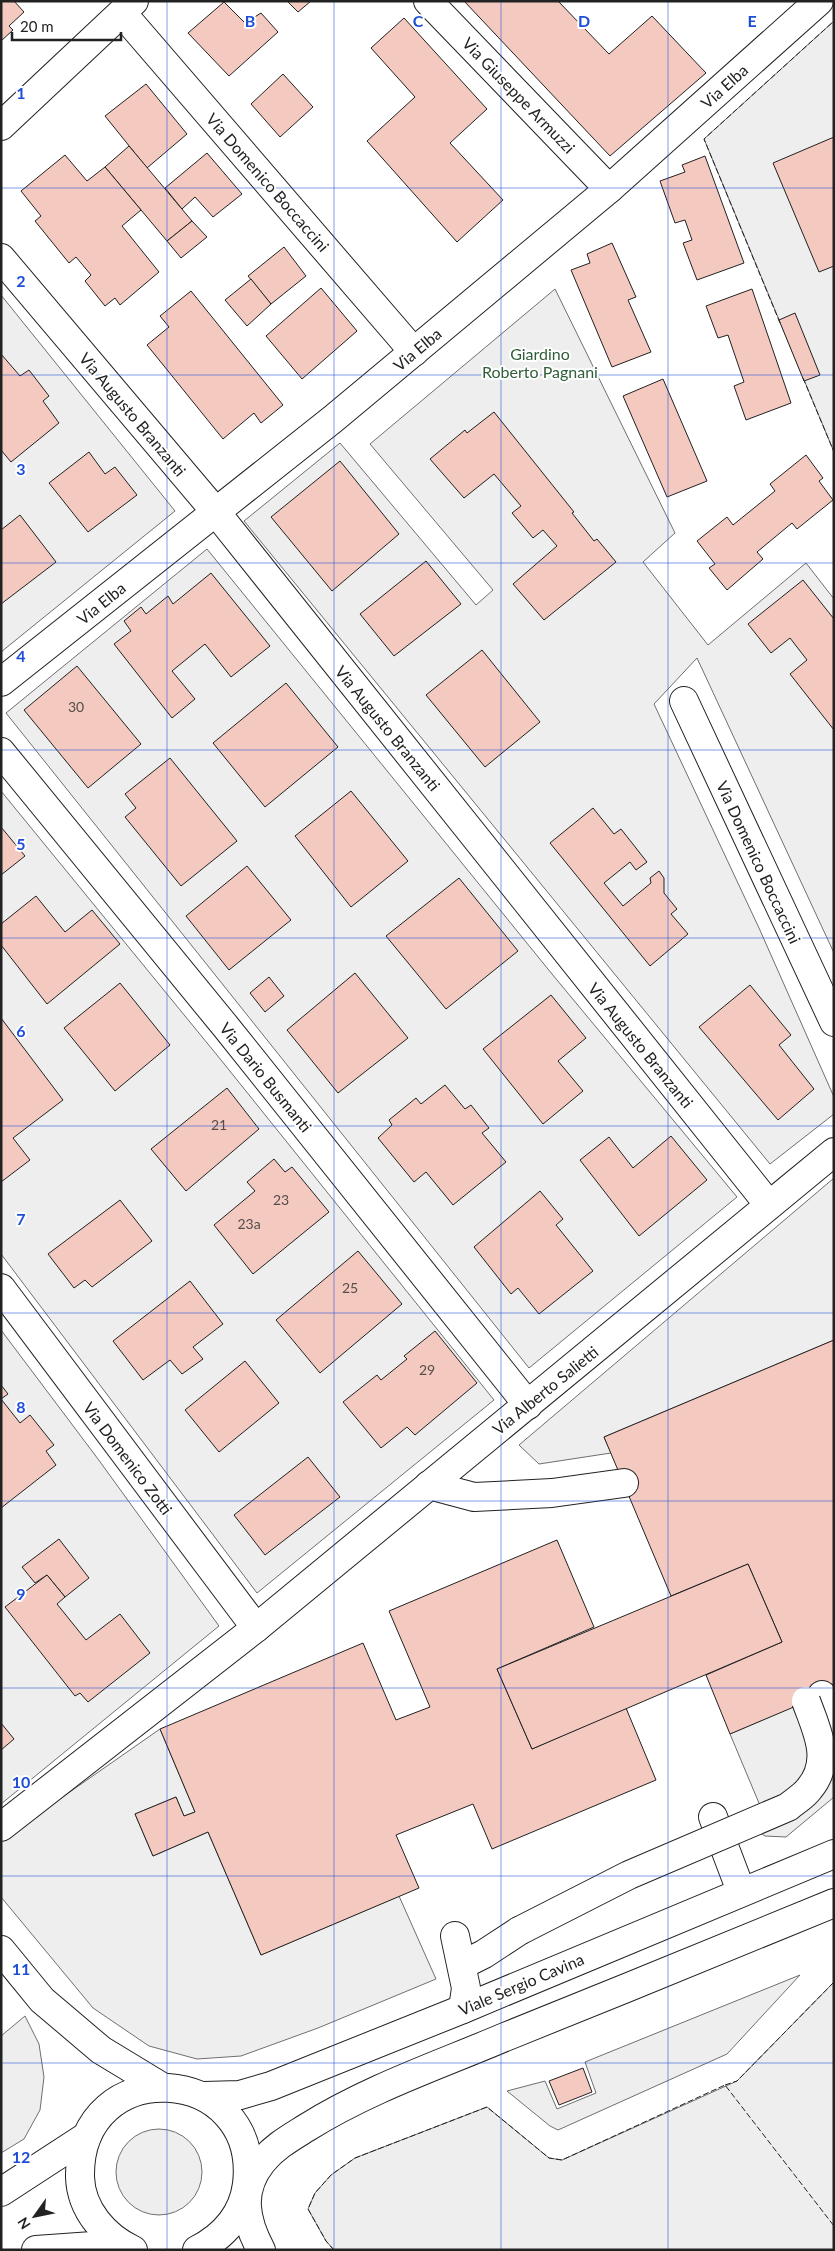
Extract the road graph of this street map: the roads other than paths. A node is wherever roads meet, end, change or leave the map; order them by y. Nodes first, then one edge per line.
1 (428, 1) edge
2 (819, 1) edge
3 (128, 7) edge
4 (1, 126) edge
5 (609, 189) junction
6 (1, 258) edge
7 (414, 352) junction
8 (215, 511) junction
9 (1, 682) edge
10 (684, 701) dead end
11 (1, 752) edge
12 (834, 1022) edge
13 (834, 1152) edge
14 (769, 1205) junction
15 (1, 1288) edge
16 (528, 1405) junction
17 (624, 1483) dead end
18 (429, 1485) junction
19 (256, 1628) junction
20 (834, 1723) edge
21 (714, 1817) dead end
22 (1, 1827) edge
23 (834, 1854) edge
24 (741, 1891) junction
25 (834, 1903) edge
26 (455, 1936) dead end
27 (1, 1950) edge
28 (462, 1965) junction
29 (463, 2009) junction
30 (162, 2086) junction
31 (204, 2096) junction
32 (87, 2136) junction
33 (1, 2192) edge
34 (246, 2196) junction
35 (127, 2247) edge
36 (36, 2250) edge
37 (197, 2250) edge
38 (261, 2250) edge

1 - 5 street, Via Giuseppe Armuzzi
2 - 5 street, Via Elba
3 - 4 street
3 - 7 street, Via Domenico Boccaccini
5 - 7 street, Via Elba
6 - 8 street, Via Augusto Branzanti
7 - 8 street, Via Elba
8 - 9 street, Via Elba
8 - 14 street, Via Augusto Branzanti
10 - 12 street, Via Domenico Boccaccini
11 - 16 street, Via Dario Busmanti
13 - 14 street, Via Alberto Salietti
14 - 16 street, Via Alberto Salietti
15 - 19 street, Via Domenico Zotti
16 - 18 street, Via Alberto Salietti
17 - 18 street
18 - 19 street, Via Alberto Salietti
19 - 22 street, Via Alberto Salietti
20 - 28 street, bridge
21 - 24 street
23 - 24 street, Viale Sergio Cavina
24 - 29 street, Viale Sergio Cavina
25 - 34 street
26 - 28 street
27 - 30 street
28 - 29 street
29 - 31 street, Viale Sergio Cavina
30 - 31 street
30 - 32 street
31 - 34 street
32 - 33 street
32 - 35 street
34 - 37 street
34 - 38 street
35 - 36 street

